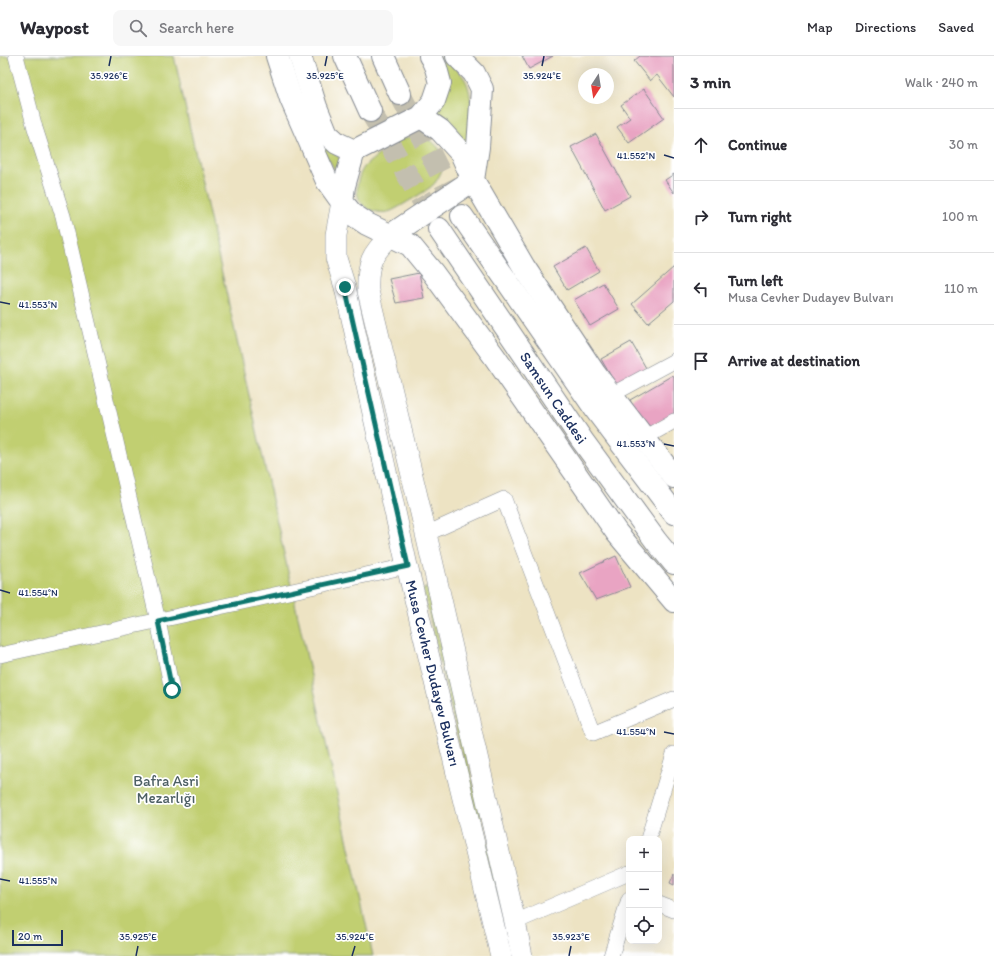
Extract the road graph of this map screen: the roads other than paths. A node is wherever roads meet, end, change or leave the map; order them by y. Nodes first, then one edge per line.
1 (16, 56) edge
2 (277, 56) edge
3 (300, 56) edge
4 (344, 56) edge
5 (383, 56) edge
6 (430, 56) edge
7 (457, 56) edge
8 (400, 94) tunnel mouth
9 (370, 111) tunnel mouth
10 (421, 116) junction
11 (354, 151) junction
12 (473, 180) junction
13 (342, 202) junction
14 (462, 216) tunnel mouth
15 (439, 229) tunnel mouth
16 (391, 235) junction
17 (674, 361) edge
18 (611, 395) junction
19 (674, 421) edge
20 (644, 438) junction
21 (674, 478) edge
22 (674, 513) edge
23 (426, 534) junction
24 (674, 563) edge
25 (408, 566) junction
26 (674, 601) edge
27 (158, 621) junction
28 (0, 655) edge
29 (172, 690) dead end
30 (674, 699) edge
31 (674, 754) edge
32 (649, 836) edge
33 (626, 874) edge
34 (662, 905) edge
35 (626, 908) edge
36 (674, 910) edge
37 (515, 922) junction
38 (501, 956) edge
39 (522, 956) edge
40 (611, 956) edge

1 - 27 street
2 - 13 highway
3 - 11 highway
4 - 9 highway
5 - 8 highway
6 - 10 highway
7 - 12 highway
10 - 11 highway
10 - 12 highway
11 - 13 highway
12 - 16 highway
12 - 18 highway
13 - 16 highway
13 - 25 main road, Musa Cevher Dudayev Bulvarı
14 - 22 highway, Samsun Caddesi
15 - 24 highway, Samsun Caddesi
16 - 23 main road, Musa Cevher Dudayev Bulvarı
16 - 26 highway
17 - 18 street
18 - 20 highway
19 - 20 street
20 - 21 highway
23 - 30 street
23 - 37 main road, Musa Cevher Dudayev Bulvarı
25 - 27 street
25 - 38 main road, Musa Cevher Dudayev Bulvarı
27 - 28 street
27 - 29 street
31 - 32 street
33 - 37 street
34 - 36 street
35 - 40 street
37 - 39 main road, Musa Cevher Dudayev Bulvarı

